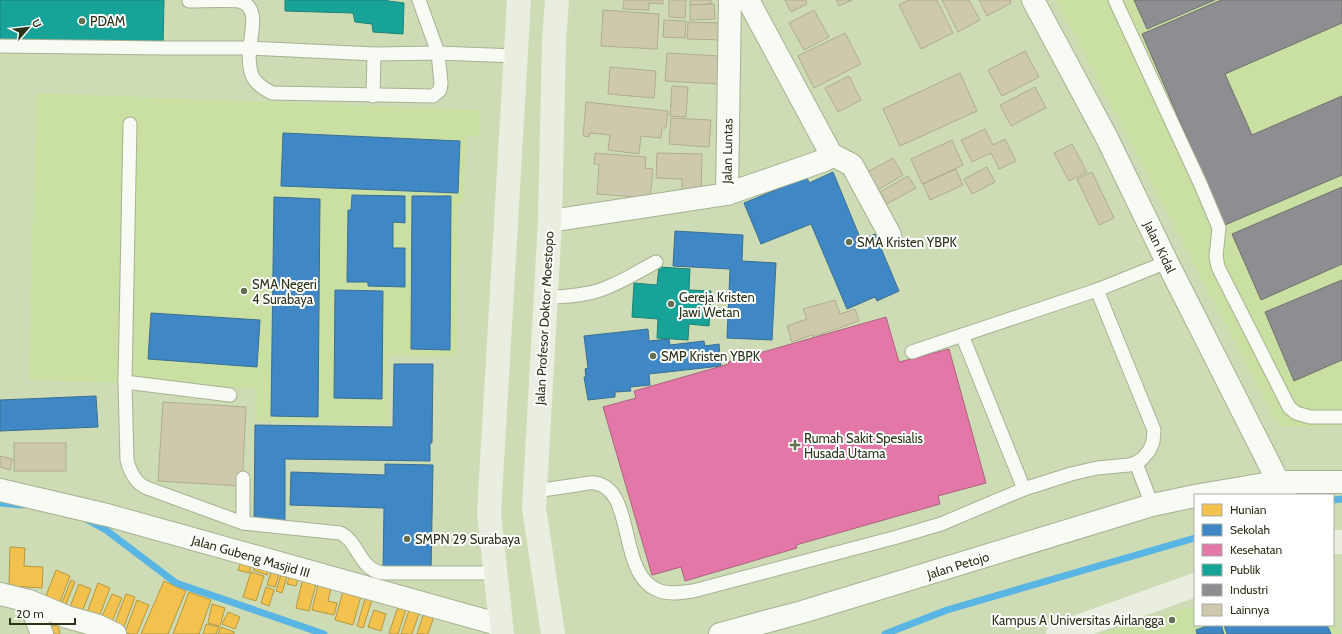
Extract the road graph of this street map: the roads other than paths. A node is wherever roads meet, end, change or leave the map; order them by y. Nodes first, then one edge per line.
1 (419, 0) edge
2 (519, 0) edge
3 (557, 0) edge
4 (730, 0) edge
5 (748, 0) edge
6 (1033, 0) edge
7 (1115, 0) edge
8 (189, 1) dead end
9 (0, 46) edge
10 (250, 48) junction
11 (438, 53) junction
12 (374, 54) junction
13 (515, 56) junction
14 (373, 96) junction
15 (130, 124) dead end
16 (832, 154) junction
17 (727, 194) junction
18 (550, 221) junction
19 (890, 235) dead end
20 (656, 262) dead end
21 (1167, 262) junction
22 (1097, 290) junction
23 (545, 298) junction
24 (962, 335) junction
25 (912, 352) dead end
26 (125, 382) junction
27 (230, 395) dead end
28 (1342, 417) edge
29 (1136, 463) junction
30 (243, 478) dead end
31 (1342, 482) edge
32 (1024, 489) junction
33 (0, 490) edge
34 (1282, 490) edge
35 (535, 491) junction
36 (1216, 494) edge
37 (1194, 496) edge
38 (1152, 505) junction
39 (243, 523) junction
40 (495, 573) junction
41 (1194, 585) edge
42 (0, 594) edge
43 (29, 601) junction
44 (502, 630) edge
45 (42, 634) edge
46 (115, 634) edge
47 (553, 634) edge
48 (720, 634) edge
49 (1058, 634) edge

1 - 11 lane
2 - 13 main road
3 - 18 main road, Jalan Profesor Doktor Moestopo
4 - 17 street, Jalan Luntas
5 - 16 street
6 - 21 street, Jalan Kidal
7 - 28 lane
8 - 10 lane
9 - 10 lane
10 - 12 lane
10 - 14 lane
11 - 12 lane
11 - 13 lane
11 - 14 lane
12 - 14 lane
13 - 40 main road
15 - 26 lane
16 - 17 street
16 - 19 street
17 - 18 street, Jalan Luntas
18 - 23 main road, Jalan Profesor Doktor Moestopo
20 - 23 lane
21 - 22 lane
21 - 34 street, Jalan Kidal
22 - 24 lane
22 - 29 lane
23 - 35 main road, Jalan Profesor Doktor Moestopo
24 - 25 lane
24 - 32 lane
26 - 27 lane
26 - 39 lane
29 - 32 lane
29 - 38 lane
30 - 39 lane
31 - 34 street
32 - 35 lane
33 - 44 street, Jalan Gubeng Masjid III
34 - 36 street
35 - 47 main road, Jalan Profesor Doktor Moestopo
37 - 38 street, Jalan Petojo
38 - 48 street, Jalan Petojo
39 - 40 lane
40 - 44 main road
41 - 49 main road
42 - 43 street
43 - 45 street
43 - 46 street

